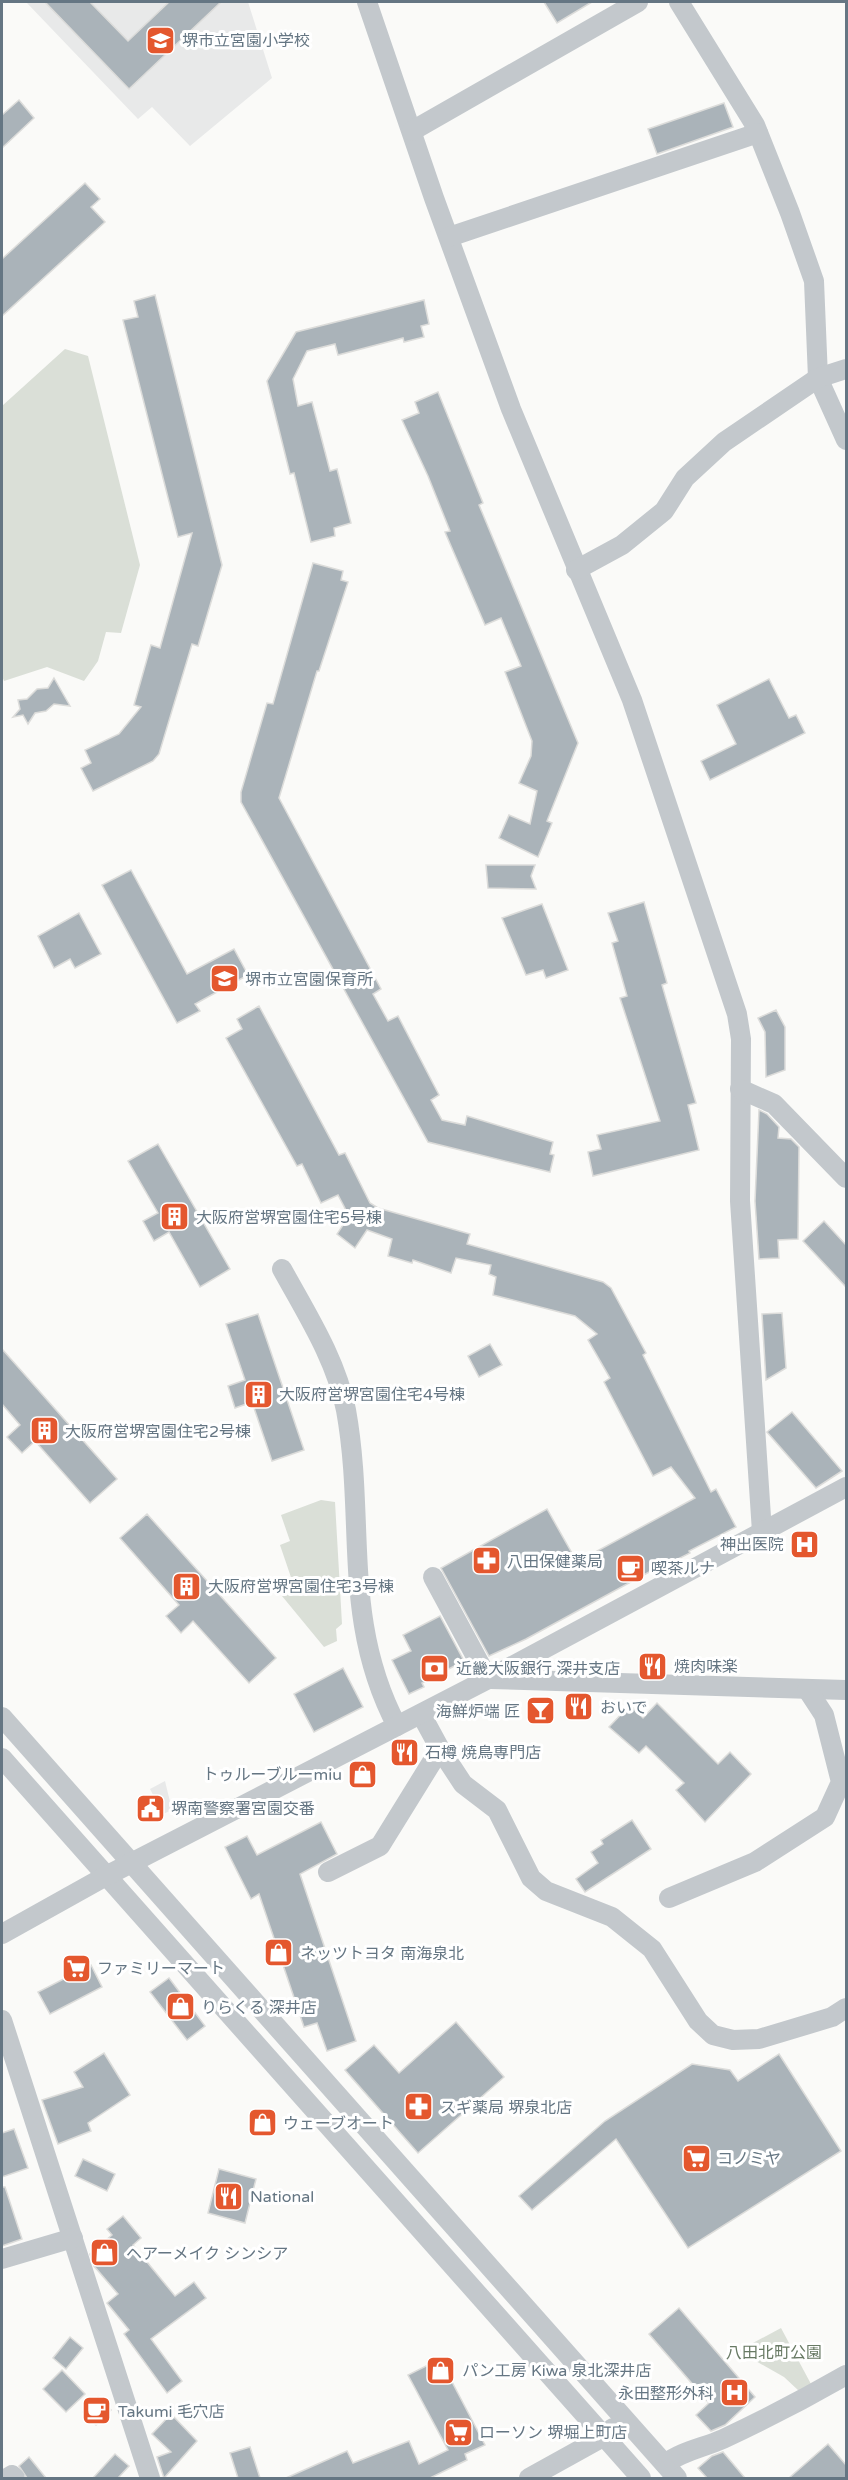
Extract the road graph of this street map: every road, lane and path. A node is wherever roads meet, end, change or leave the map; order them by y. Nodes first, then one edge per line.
1 (368, 2) edge
2 (638, 2) edge
3 (679, 2) edge
4 (412, 131) junction
5 (758, 133) junction
6 (449, 237) junction
7 (846, 369) edge
8 (818, 378) junction
9 (846, 440) edge
10 (576, 570) junction
11 (740, 1089) junction
12 (846, 1178) edge
13 (282, 1269) dead end
14 (846, 1487) edge
15 (762, 1532) junction
16 (433, 1577) dead end
17 (488, 1679) junction
18 (807, 1689) junction
19 (846, 1690) edge
20 (421, 1714) junction
21 (2, 1718) edge
22 (398, 1726) junction
23 (440, 1749) junction
24 (2, 1758) edge
25 (844, 1784) edge
26 (132, 1863) junction
27 (328, 1872) dead end
28 (106, 1876) junction
29 (669, 1898) dead end
30 (2, 1934) edge
31 (846, 2008) edge
32 (2, 2020) edge
33 (73, 2238) junction
34 (2, 2259) edge
35 (846, 2375) edge
36 (625, 2419) junction
37 (603, 2437) junction
38 (671, 2471) edge
39 (8, 2478) edge
40 (15, 2478) edge
41 (150, 2478) edge
42 (529, 2478) edge
43 (641, 2478) edge

1 - 4 street
2 - 4 street
3 - 5 street
4 - 6 street
5 - 6 street
5 - 8 street
6 - 10 street
7 - 8 street
8 - 9 street
8 - 10 street
10 - 11 street
11 - 12 street
11 - 15 street
13 - 22 street
14 - 15 street
15 - 17 street
16 - 17 street
17 - 18 street
17 - 20 street
18 - 19 street
18 - 25 street
20 - 22 street
20 - 23 street
21 - 26 street
22 - 26 street
23 - 27 street
23 - 31 street
24 - 28 street
25 - 29 street
26 - 28 street
26 - 36 street
28 - 30 street
28 - 37 street
32 - 33 street
33 - 34 street
33 - 41 street
35 - 38 street
36 - 37 street
36 - 38 street
37 - 42 street
37 - 43 street
39 - 40 street

